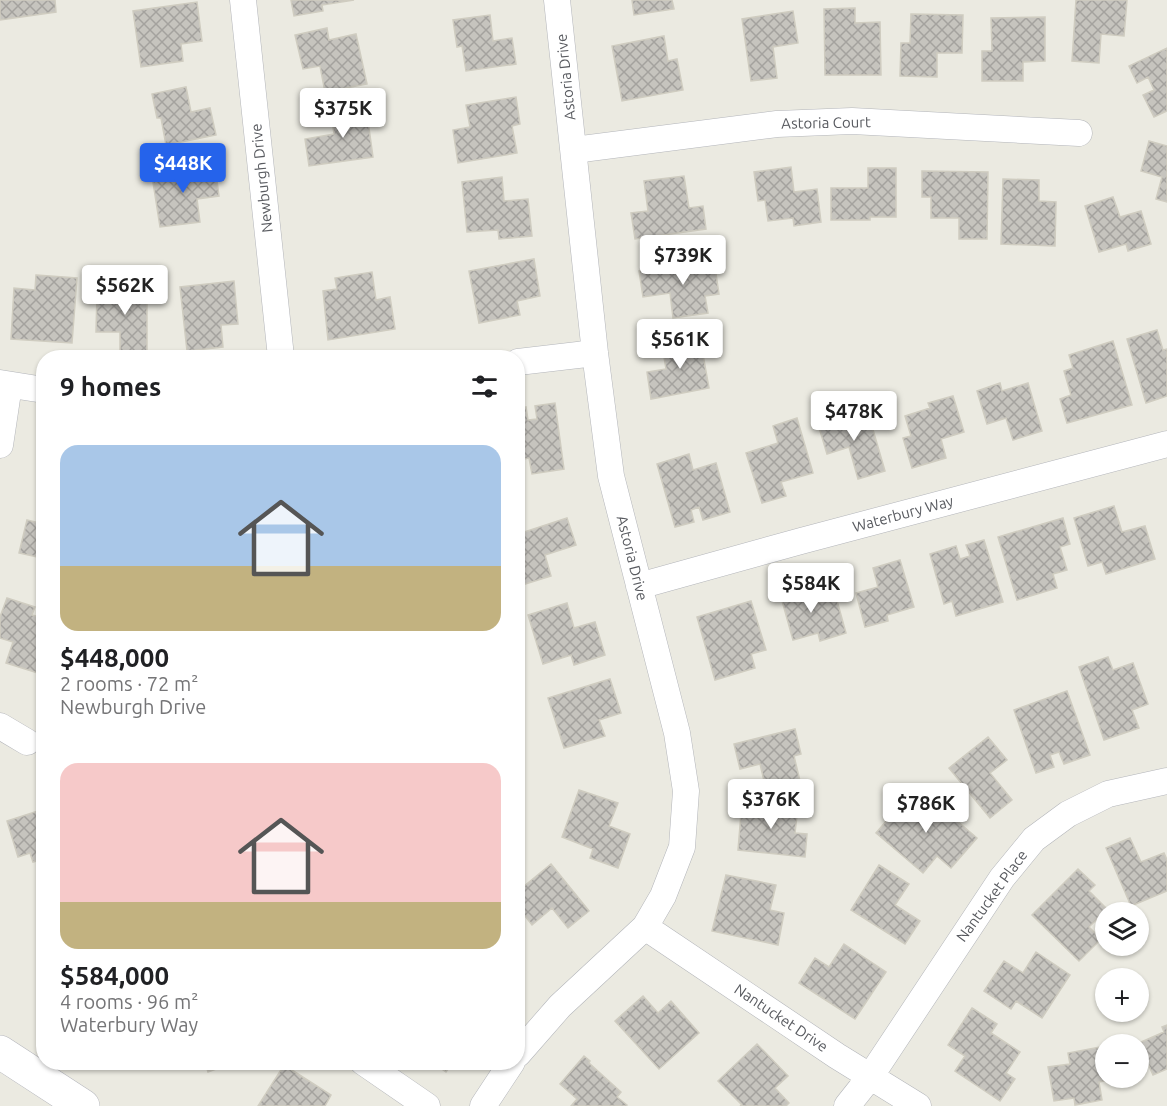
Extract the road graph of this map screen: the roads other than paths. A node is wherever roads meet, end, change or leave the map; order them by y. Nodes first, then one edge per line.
1 (243, 0) edge
2 (557, 0) edge
3 (1079, 133) dead end
4 (574, 150) junction
5 (280, 350) edge
6 (595, 353) junction
7 (525, 361) edge
8 (5, 384) edge
9 (36, 389) edge
10 (1167, 444) edge
11 (0, 445) edge
12 (639, 586) junction
13 (0, 726) edge
14 (27, 742) dead end
15 (1167, 781) edge
16 (645, 927) junction
17 (525, 1046) edge
18 (0, 1052) edge
19 (375, 1070) edge
20 (507, 1070) edge
21 (870, 1077) junction
22 (82, 1106) edge
23 (427, 1106) edge
24 (483, 1106) edge
25 (847, 1106) edge
26 (918, 1106) edge

1 - 5 street, Newburgh Drive
2 - 4 street, Astoria Drive
3 - 4 street, Astoria Court
4 - 6 street, Astoria Drive
6 - 7 street
6 - 12 street, Astoria Drive
8 - 9 street
8 - 11 street
10 - 12 street, Waterbury Way
12 - 16 street, Astoria Drive
13 - 14 street
15 - 21 street, Nantucket Place
16 - 17 street, Astoria Drive
16 - 21 street, Nantucket Drive
18 - 22 street
19 - 23 street
20 - 24 street
21 - 25 street, Nantucket Place
21 - 26 street, Nantucket Drive

